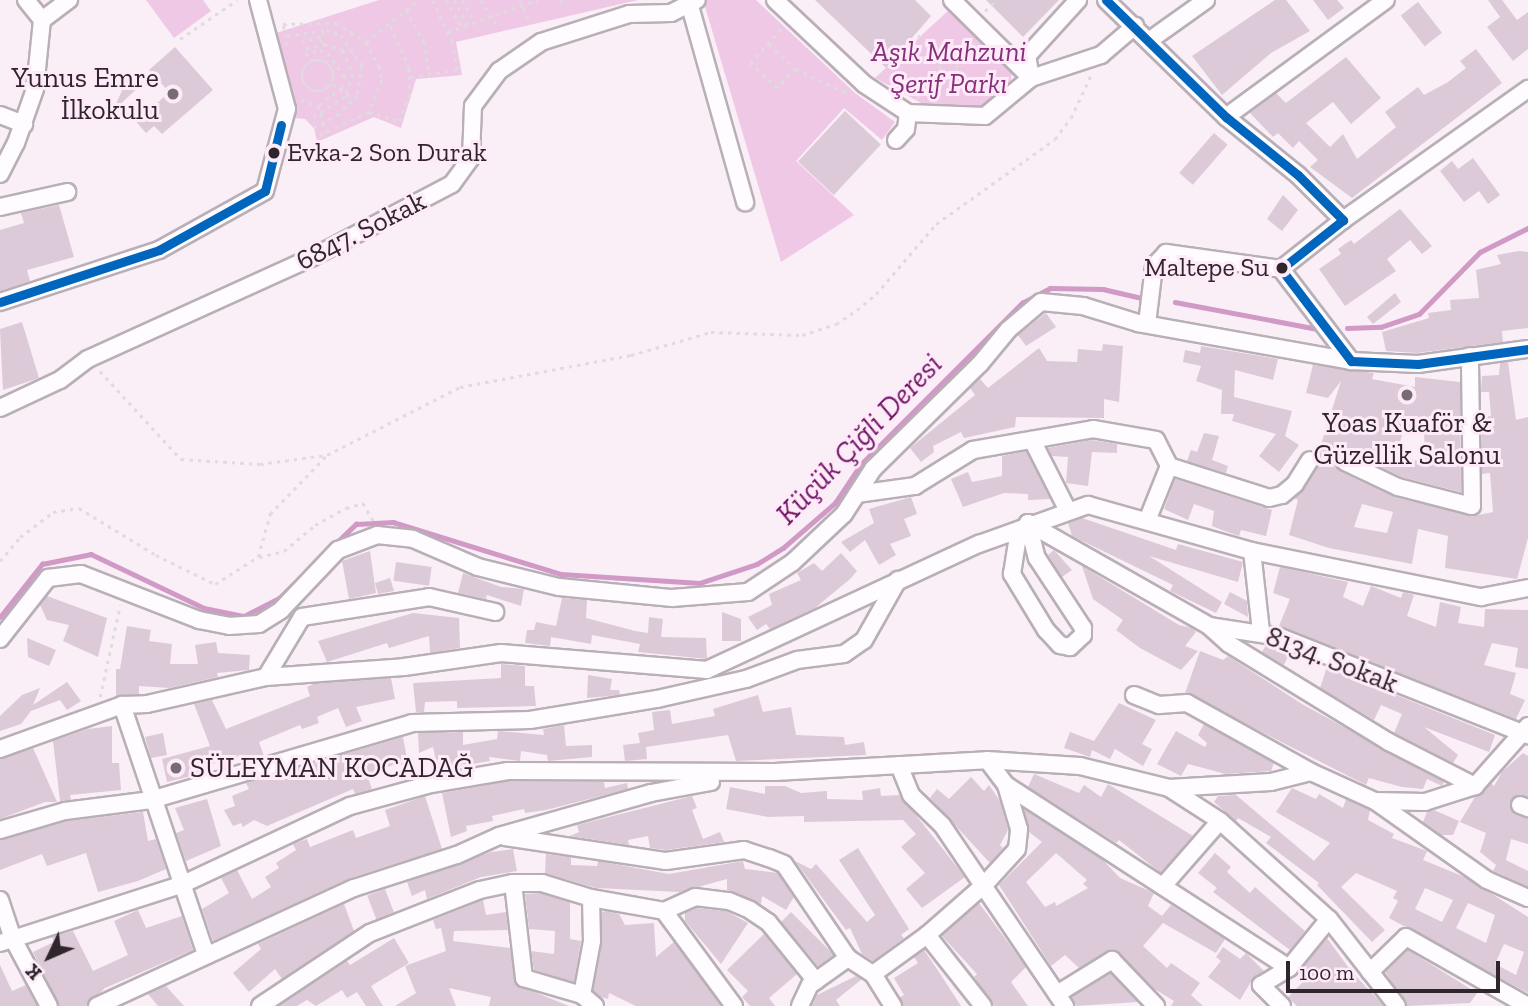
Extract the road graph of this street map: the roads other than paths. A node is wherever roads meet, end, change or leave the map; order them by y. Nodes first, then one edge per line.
1 (26, 0) edge
2 (69, 0) edge
3 (258, 0) edge
4 (775, 0) edge
5 (952, 0) edge
6 (1077, 0) edge
7 (1106, 0) edge
8 (1206, 0) edge
9 (1386, 0) edge
10 (693, 3) edge
11 (42, 20) junction
12 (1135, 26) junction
13 (1150, 40) junction
14 (1031, 78) junction
15 (1528, 89) edge
16 (906, 112) junction
17 (0, 115) edge
18 (1226, 117) junction
19 (24, 124) junction
20 (0, 128) edge
21 (896, 140) dead end
22 (0, 174) edge
23 (67, 192) dead end
24 (745, 202) dead end
25 (0, 207) edge
26 (1343, 220) junction
27 (1280, 269) junction
28 (0, 302) edge
29 (1147, 324) junction
30 (1528, 349) edge
31 (1469, 356) junction
32 (1351, 361) junction
33 (0, 408) edge
34 (1032, 440) junction
35 (1310, 460) dead end
36 (1345, 462) dead end
37 (1169, 466) junction
38 (857, 494) junction
39 (1068, 511) junction
40 (1147, 521) junction
41 (1028, 523) junction
42 (1252, 551) junction
43 (898, 580) junction
44 (1528, 588) edge
45 (495, 612) dead end
46 (1209, 626) junction
47 (1261, 631) junction
48 (0, 639) edge
49 (266, 677) junction
50 (1134, 695) dead end
51 (122, 705) junction
52 (1526, 732) edge
53 (0, 749) edge
54 (987, 760) junction
55 (899, 765) junction
56 (775, 772) junction
57 (1311, 772) junction
58 (1006, 785) junction
59 (1475, 786) junction
60 (1169, 788) junction
61 (151, 800) junction
62 (1375, 801) junction
63 (1220, 821) junction
64 (0, 830) edge
65 (499, 836) junction
66 (513, 883) junction
67 (985, 884) junction
68 (181, 885) junction
69 (1163, 886) junction
70 (591, 898) junction
71 (1528, 898) edge
72 (0, 901) edge
73 (664, 911) junction
74 (1329, 919) junction
75 (927, 934) junction
76 (6, 941) edge
77 (205, 956) junction
78 (848, 958) junction
79 (1289, 968) junction
80 (1370, 972) junction
81 (873, 974) junction
82 (816, 981) junction
83 (582, 995) junction
84 (1060, 1000) edge
85 (49, 1006) edge
86 (97, 1006) edge
87 (260, 1006) edge
88 (595, 1006) edge
89 (734, 1006) edge
90 (800, 1006) edge
91 (893, 1006) edge
92 (983, 1006) edge
93 (1156, 1006) edge
94 (1282, 1006) edge
95 (1397, 1006) edge
96 (1528, 1006) edge

1 - 11 street
2 - 11 street
3 - 28 street
4 - 16 street
5 - 14 street
6 - 14 street
7 - 12 street
8 - 13 street
9 - 18 street
10 - 24 street
10 - 33 street, 6847. Sokak
11 - 19 street
12 - 13 street
12 - 14 street
13 - 18 street
14 - 16 street
15 - 26 street
16 - 21 street
17 - 19 street
18 - 26 street
19 - 20 street
19 - 22 street
23 - 25 street
26 - 27 street
27 - 29 street
27 - 32 street
29 - 32 street
29 - 38 street
30 - 31 street
31 - 32 street
31 - 36 street
34 - 37 street
34 - 38 street
34 - 39 street
35 - 37 street
37 - 40 street
38 - 48 street
39 - 40 street
39 - 41 street
40 - 42 street
41 - 41 street
41 - 43 street
41 - 46 street, 8134. Sokak
42 - 44 street
42 - 47 street
43 - 49 street
43 - 61 street
45 - 49 street
46 - 47 street, 8134. Sokak
46 - 59 street
47 - 52 street, 8134. Sokak
49 - 51 street
50 - 57 street
51 - 53 street
51 - 61 street
52 - 59 street
54 - 55 street
54 - 58 street
54 - 60 street
55 - 56 street
55 - 67 street
56 - 65 street
56 - 68 street
57 - 60 street
57 - 62 street
58 - 67 street
58 - 69 street
59 - 62 street
60 - 63 street
61 - 64 street
61 - 68 street
62 - 71 street
63 - 69 street
63 - 74 street
65 - 77 street
65 - 78 street
66 - 70 street
66 - 83 street
66 - 87 street
67 - 75 street
67 - 84 street
68 - 76 street
68 - 77 street
69 - 79 street
70 - 73 street
70 - 83 street
72 - 76 street
73 - 82 street
73 - 89 street
74 - 79 street
74 - 80 street
75 - 81 street
75 - 92 street
76 - 85 street
77 - 86 street
78 - 81 street
78 - 82 street
79 - 94 street
80 - 95 street
80 - 96 street
81 - 91 street
82 - 90 street
83 - 88 street
84 - 93 street

